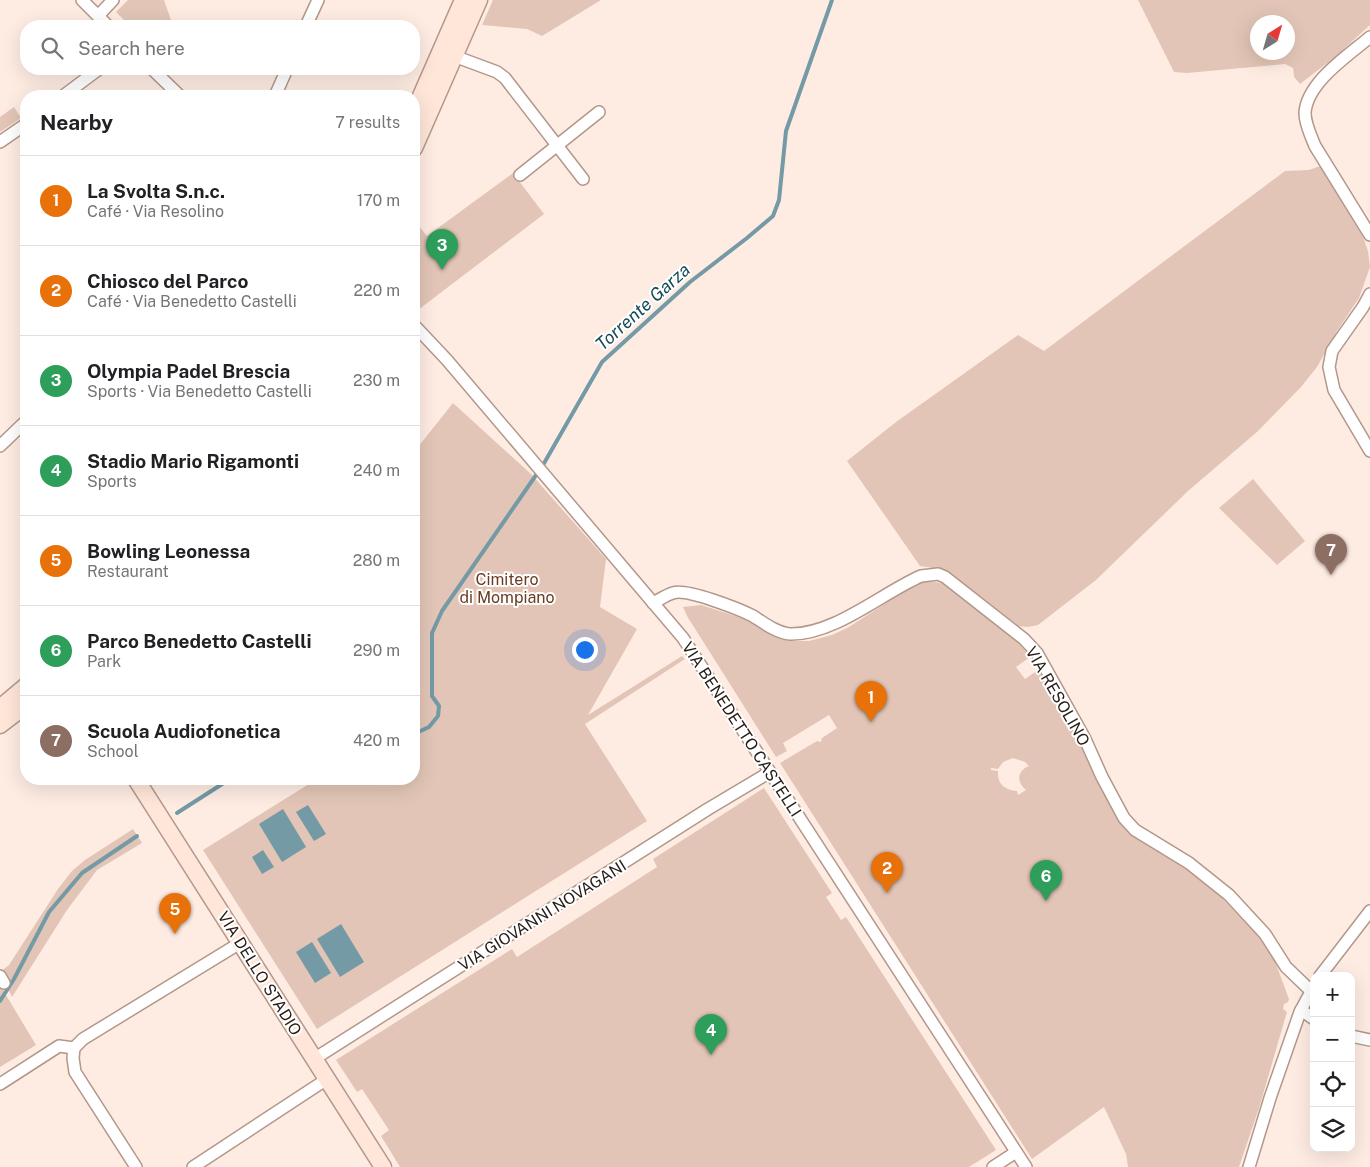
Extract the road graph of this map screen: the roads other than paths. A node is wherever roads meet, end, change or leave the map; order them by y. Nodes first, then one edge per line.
1 (82, 0) edge
2 (113, 0) edge
3 (318, 0) edge
4 (463, 0) edge
5 (479, 0) edge
6 (98, 16) junction
7 (102, 20) edge
8 (309, 20) edge
9 (1370, 36) edge
10 (454, 56) junction
11 (91, 75) edge
12 (158, 75) edge
13 (285, 75) edge
14 (71, 90) edge
15 (174, 90) edge
16 (278, 90) edge
17 (420, 98) edge
18 (599, 112) dead end
19 (20, 128) edge
20 (420, 134) edge
21 (0, 142) edge
22 (557, 146) junction
23 (520, 175) dead end
24 (583, 179) dead end
25 (1370, 235) edge
26 (1370, 294) edge
27 (420, 331) edge
28 (20, 428) edge
29 (20, 437) edge
30 (0, 446) edge
31 (1370, 451) edge
32 (0, 455) edge
33 (653, 603) junction
34 (20, 691) edge
35 (0, 708) edge
36 (20, 710) edge
37 (0, 726) edge
38 (770, 772) junction
39 (140, 785) edge
40 (1370, 911) edge
41 (240, 943) junction
42 (1323, 972) edge
43 (1310, 986) edge
44 (1310, 992) edge
45 (1301, 1010) junction
46 (1311, 1017) edge
47 (1355, 1037) edge
48 (1370, 1040) edge
49 (74, 1048) junction
50 (314, 1059) junction
51 (327, 1079) junction
52 (0, 1084) edge
53 (1016, 1152) junction
54 (136, 1167) edge
55 (193, 1167) edge
56 (383, 1167) edge
57 (993, 1167) edge
58 (1026, 1167) edge
59 (1249, 1167) edge

1 - 6 street
2 - 6 street
3 - 8 street
4 - 17 street
5 - 10 street
6 - 7 street
9 - 25 street
10 - 20 street
10 - 22 street
11 - 14 street
12 - 15 street
13 - 16 street
18 - 22 street
19 - 21 street
22 - 23 street
22 - 24 street
26 - 31 street
27 - 33 street, VIA BENEDETTO CASTELLI
28 - 30 street
29 - 32 street
33 - 38 street, VIA BENEDETTO CASTELLI
33 - 43 street, VIA RESOLINO
34 - 35 street
36 - 37 street
38 - 50 street, VIA GIOVANNI NOVAGANI
38 - 53 street, VIA BENEDETTO CASTELLI
39 - 41 street, VIA DELLO STADIO
40 - 42 street
41 - 49 street
41 - 50 street, VIA DELLO STADIO
44 - 45 street
45 - 46 street
45 - 59 street
47 - 48 street
49 - 52 street
49 - 54 street
50 - 51 street, VIA DELLO STADIO
51 - 55 street
51 - 56 street, VIA DELLO STADIO
53 - 57 street
53 - 58 street, VIA BENEDETTO CASTELLI

